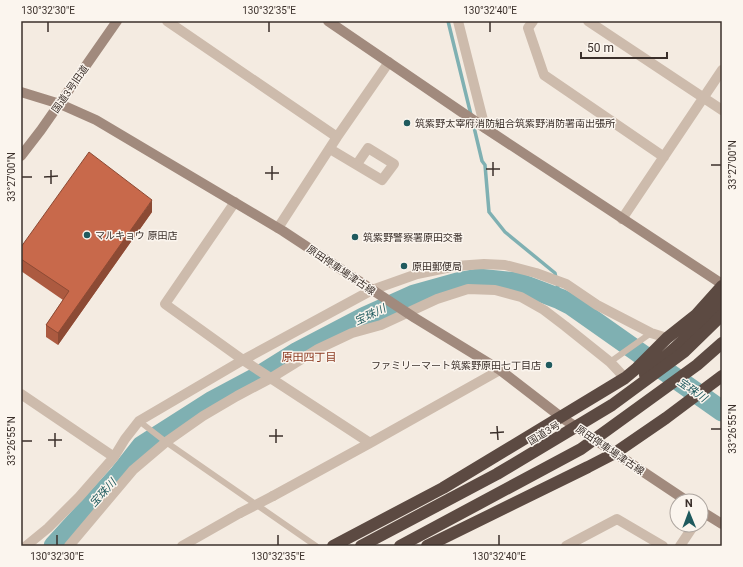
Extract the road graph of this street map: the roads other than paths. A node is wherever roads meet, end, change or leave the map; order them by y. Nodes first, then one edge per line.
1 (117, 21) edge
2 (167, 21) edge
3 (328, 21) edge
4 (458, 21) edge
5 (533, 21) edge
6 (588, 21) edge
7 (389, 62) junction
8 (722, 70) edge
9 (21, 92) edge
10 (703, 98) junction
11 (60, 104) junction
12 (722, 110) edge
13 (485, 128) junction
14 (337, 137) junction
15 (330, 149) junction
16 (21, 156) edge
17 (664, 157) junction
18 (357, 164) dead end
19 (235, 202) junction
20 (622, 219) junction
21 (278, 228) junction
22 (722, 285) edge
23 (372, 290) junction
24 (722, 302) edge
25 (407, 313) junction
26 (722, 315) edge
27 (650, 333) junction
28 (664, 341) junction
29 (722, 343) edge
30 (243, 360) junction
31 (610, 362) junction
32 (500, 370) junction
33 (271, 378) junction
34 (625, 378) junction
35 (719, 378) edge
36 (21, 394) edge
37 (612, 405) junction
38 (561, 417) junction
39 (139, 420) junction
40 (166, 442) junction
41 (370, 444) junction
42 (614, 453) junction
43 (114, 456) junction
44 (675, 493) edge
45 (709, 516) edge
46 (722, 524) edge
47 (689, 533) edge
48 (26, 546) edge
49 (68, 546) edge
50 (182, 546) edge
51 (316, 546) edge
52 (333, 546) edge
53 (361, 546) edge
54 (400, 546) edge
55 (427, 546) edge
56 (566, 546) edge
57 (663, 546) edge
58 (680, 546) edge

1 - 11 main road, 国道3号旧道
2 - 14 street
3 - 7 main road
4 - 13 street
5 - 17 street
6 - 10 street
7 - 13 main road
7 - 14 street
8 - 10 street
9 - 11 main road, 原田停車場津古線
10 - 12 street
10 - 17 street
11 - 16 main road, 国道3号旧道
11 - 19 main road, 原田停車場津古線
13 - 20 main road
14 - 15 street
15 - 18 street
15 - 21 street
17 - 20 street
19 - 21 main road, 原田停車場津古線
19 - 30 street
20 - 22 main road
21 - 23 main road, 原田停車場津古線
22 - 28 highway
23 - 25 main road, 原田停車場津古線
23 - 27 street
23 - 30 street
24 - 37 highway, bridge
25 - 31 street
25 - 32 main road, 原田停車場津古線
25 - 33 street
26 - 37 highway, 国道3号, bridge
27 - 28 street
27 - 31 lane
28 - 34 highway
29 - 54 highway, bridge
30 - 33 street
30 - 39 street
31 - 34 street
32 - 38 main road, 原田停車場津古線
32 - 41 street
33 - 40 street
33 - 41 street
34 - 38 highway
35 - 42 highway
36 - 43 street
37 - 53 highway, 国道3号, bridge
38 - 42 main road, 原田停車場津古線
38 - 52 highway
39 - 40 lane
39 - 43 street
40 - 49 street
40 - 51 lane
41 - 50 street, bridge
42 - 44 main road, 原田停車場津古線
42 - 55 highway
43 - 48 street
45 - 46 main road
47 - 58 street
56 - 57 street

